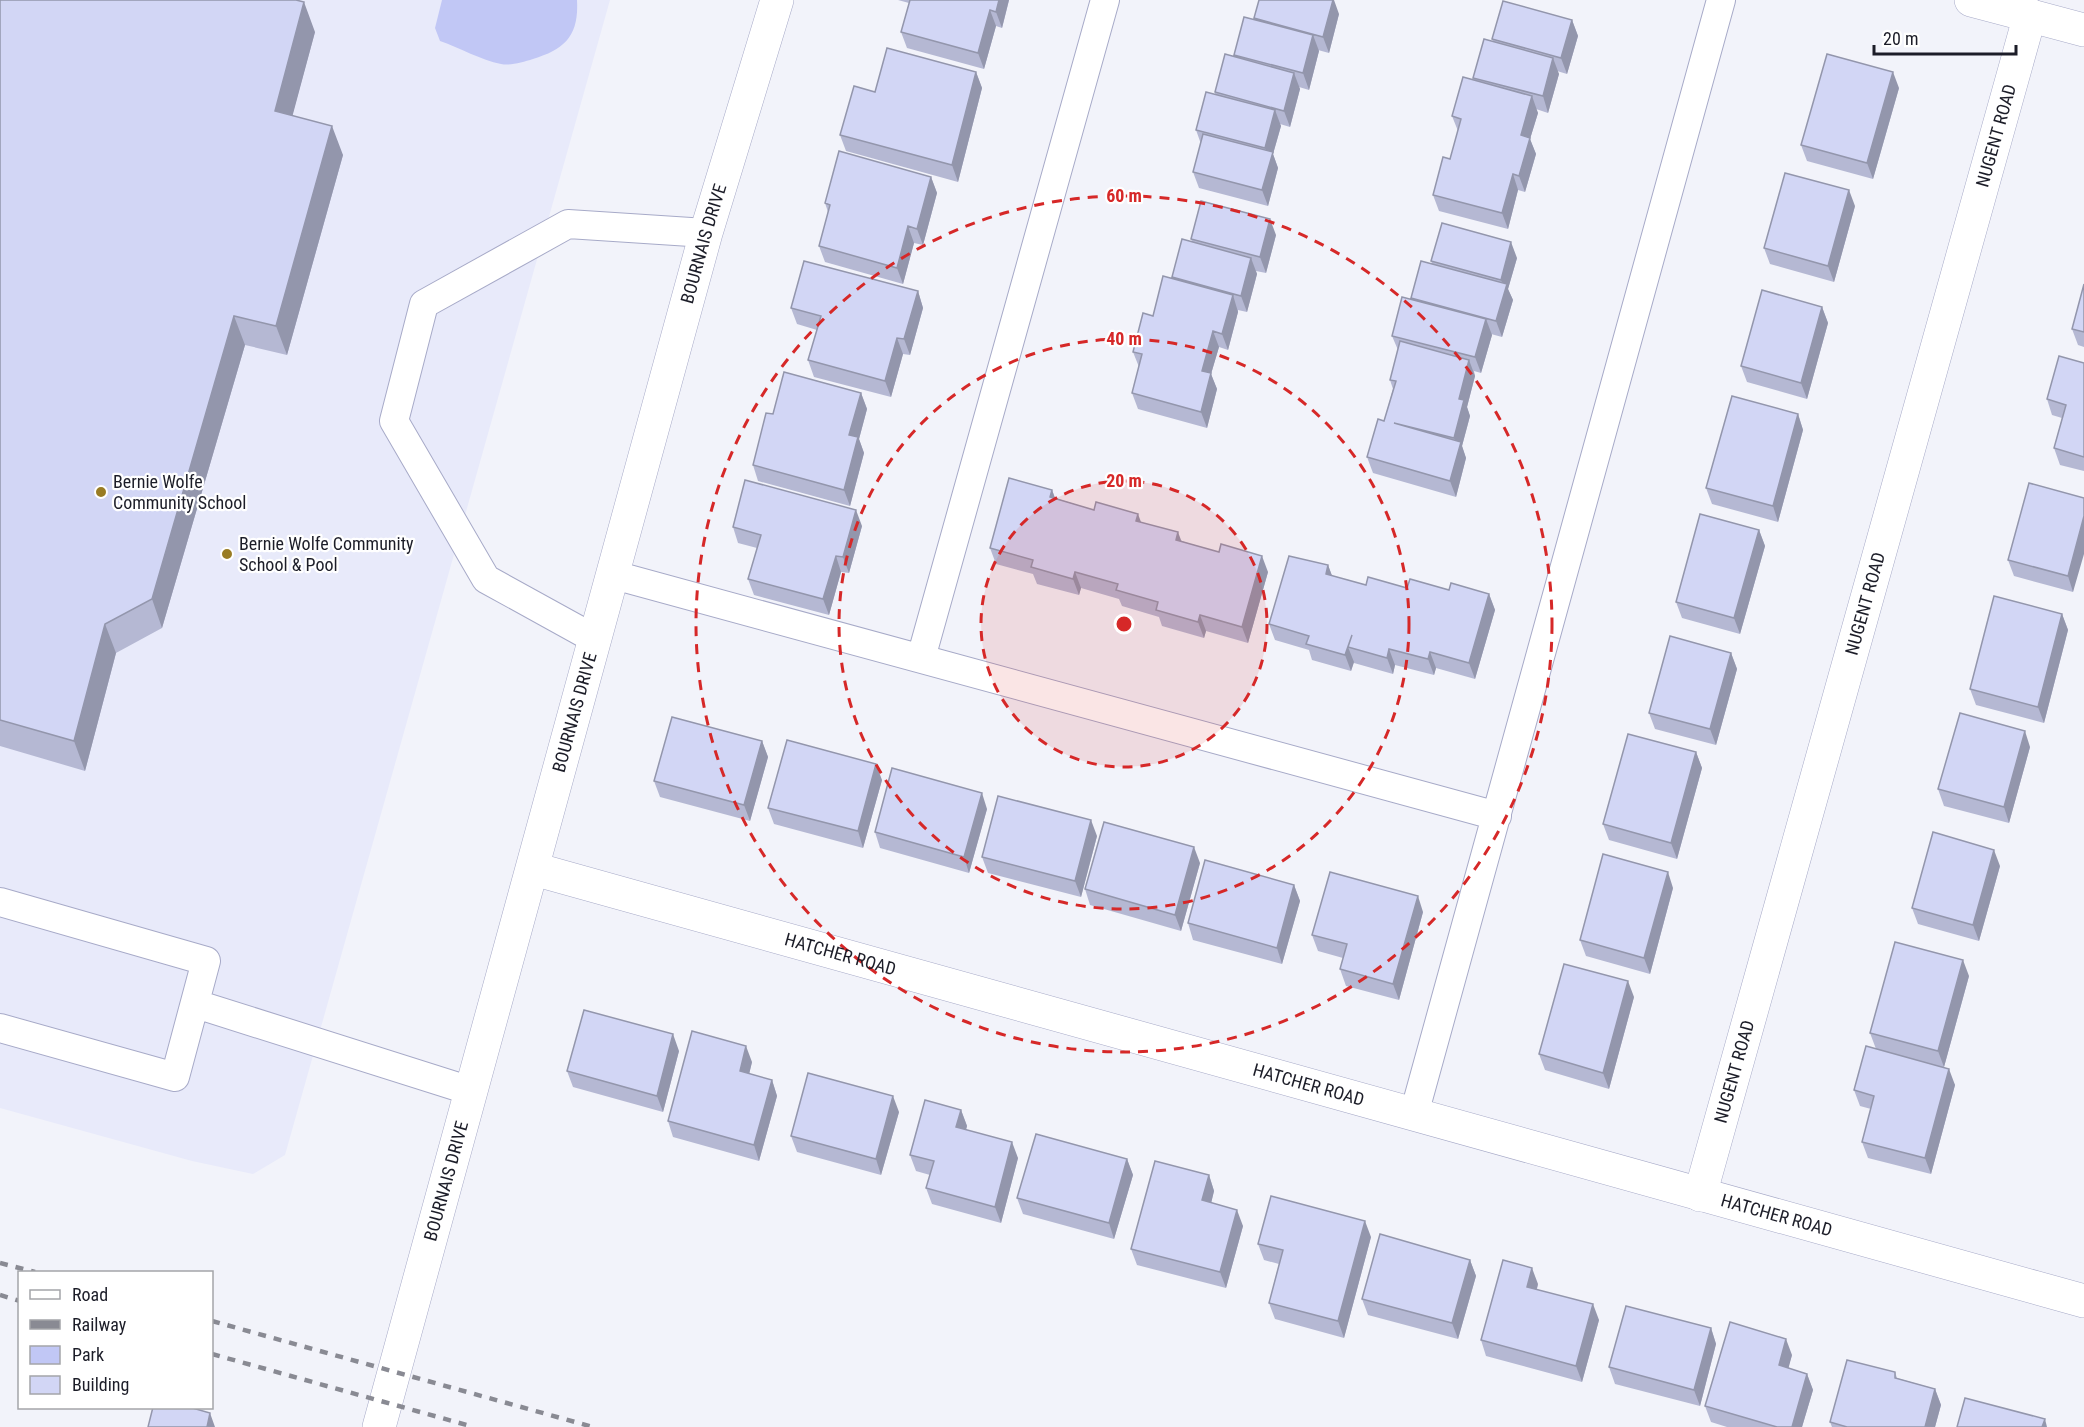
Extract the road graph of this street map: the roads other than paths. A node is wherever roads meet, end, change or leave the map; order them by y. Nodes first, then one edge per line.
1 (777, 0) edge
2 (1105, 0) edge
3 (1721, 0) edge
4 (1971, 0) edge
5 (2030, 15) junction
6 (2084, 30) edge
7 (706, 233) junction
8 (614, 575) junction
9 (594, 638) junction
10 (921, 658) junction
11 (1497, 816) junction
12 (534, 869) junction
13 (0, 902) edge
14 (196, 1004) junction
15 (0, 1028) edge
16 (471, 1091) junction
17 (1414, 1114) junction
18 (1700, 1195) junction
19 (2084, 1300) edge
20 (380, 1427) edge

1 - 7 street, BOURNAIS DRIVE
2 - 10 lane
3 - 11 lane
4 - 5 street
5 - 6 street
5 - 18 street, NUGENT ROAD
7 - 8 street, BOURNAIS DRIVE
7 - 9 lane
8 - 9 street, BOURNAIS DRIVE
8 - 10 lane
9 - 12 street, BOURNAIS DRIVE
10 - 11 lane
11 - 17 lane
12 - 16 street, BOURNAIS DRIVE
12 - 17 street, HATCHER ROAD
13 - 14 lane
14 - 15 lane
14 - 16 lane
16 - 20 street, BOURNAIS DRIVE
17 - 18 street, HATCHER ROAD
18 - 19 street, HATCHER ROAD

